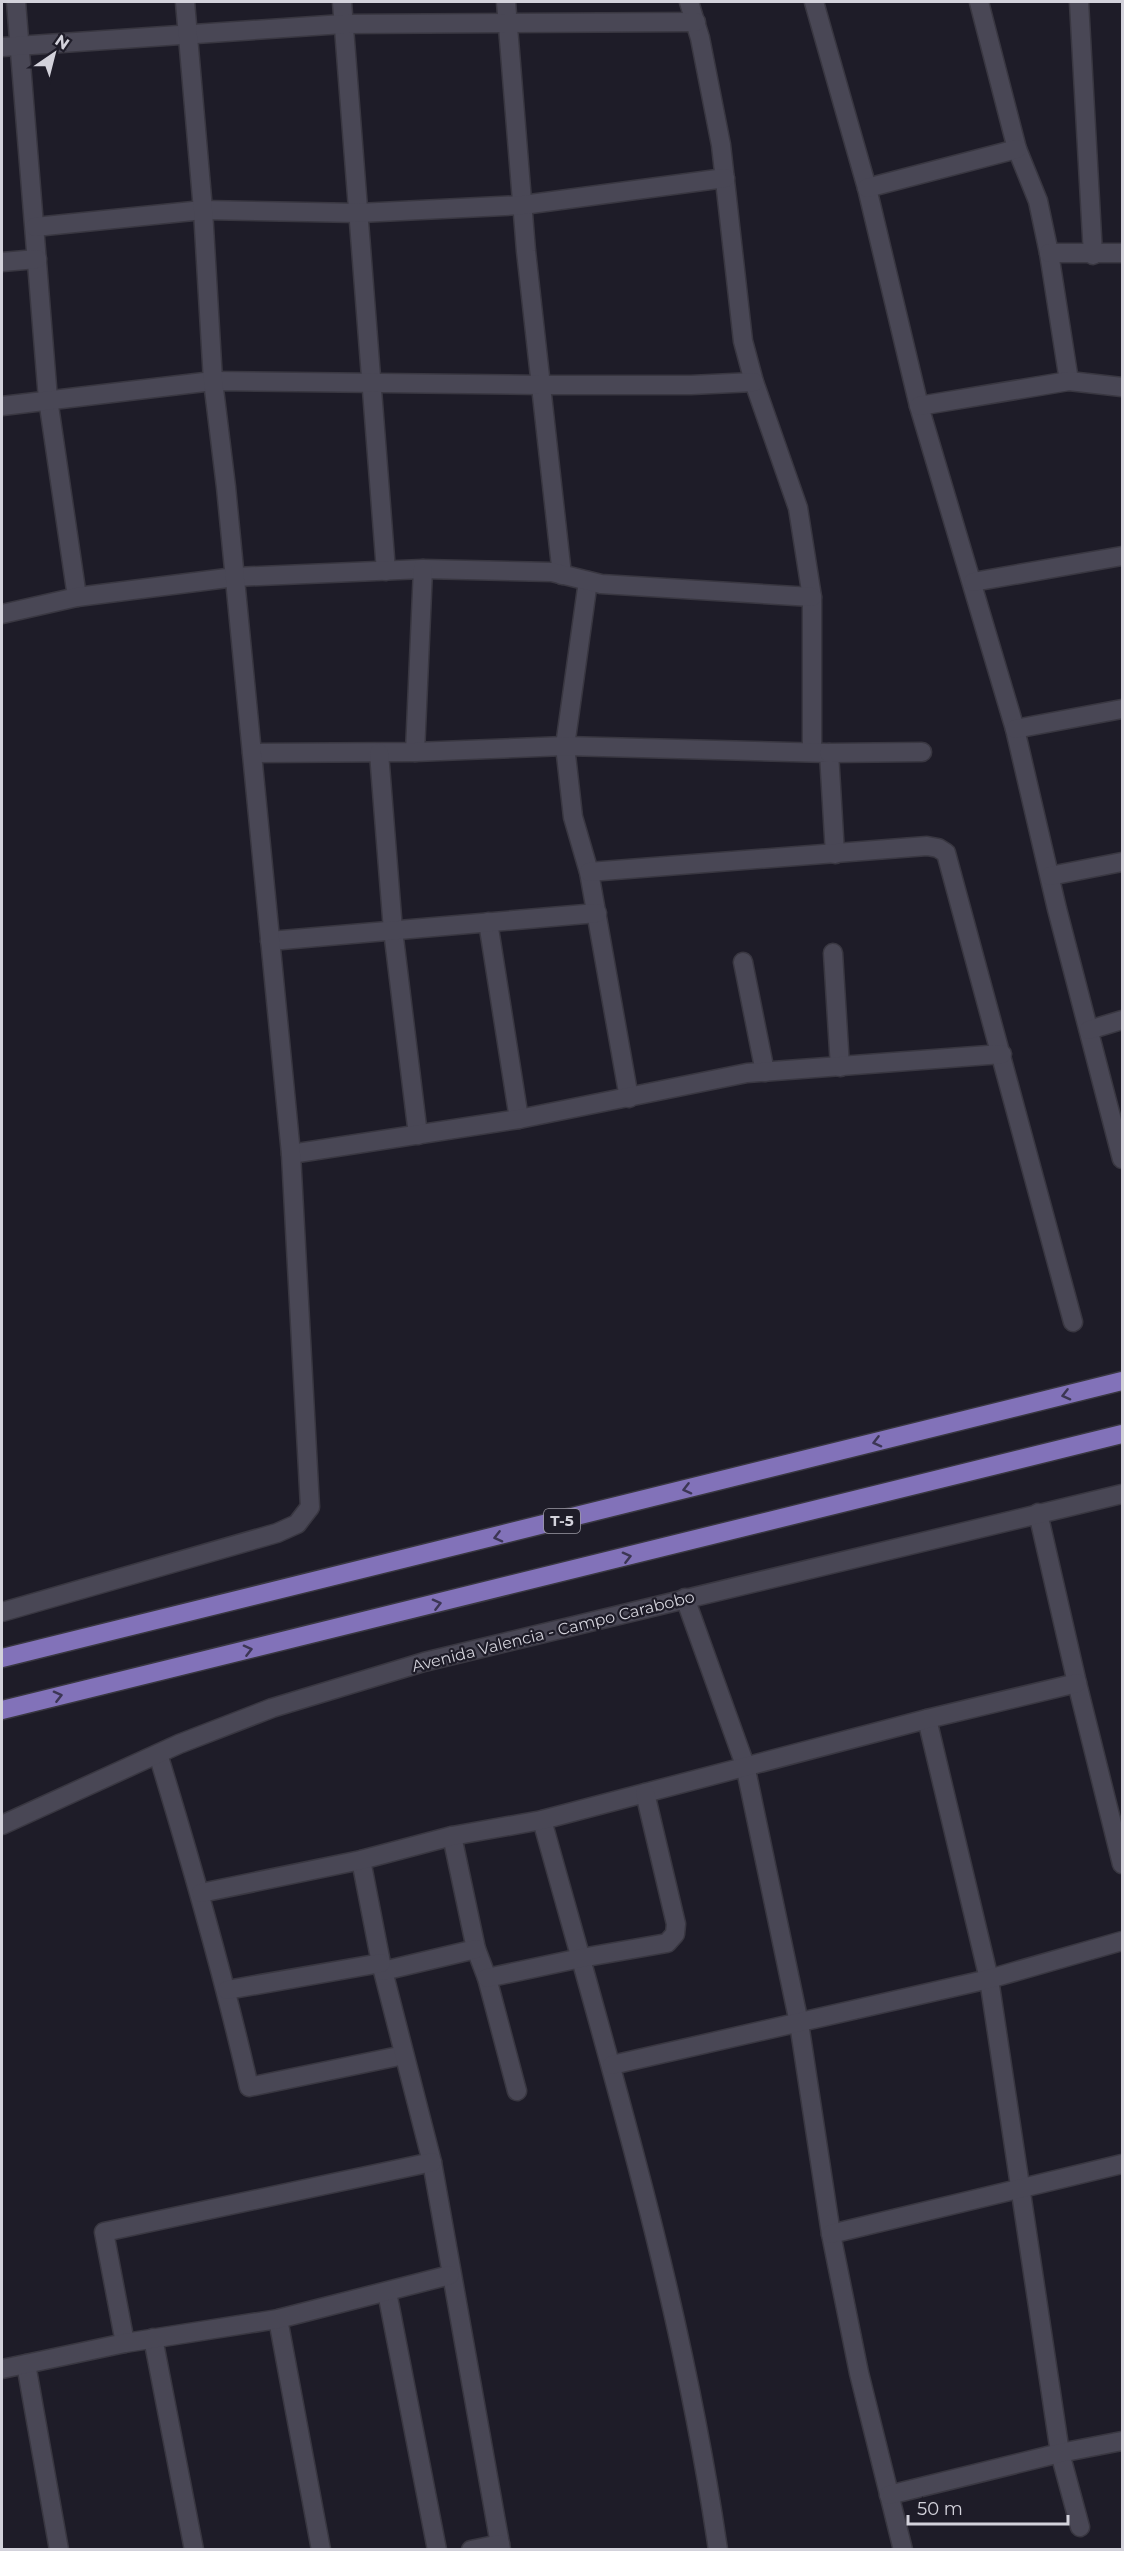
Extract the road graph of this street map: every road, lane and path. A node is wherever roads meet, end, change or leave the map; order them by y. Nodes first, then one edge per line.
1 (16, 2) edge
2 (185, 2) edge
3 (342, 2) edge
4 (506, 2) edge
5 (689, 2) edge
6 (814, 2) edge
7 (978, 2) edge
8 (1079, 2) edge
9 (507, 22) junction
10 (696, 22) junction
11 (343, 24) junction
12 (188, 35) junction
13 (2, 47) edge
14 (20, 47) junction
15 (1017, 149) junction
16 (725, 178) junction
17 (867, 188) junction
18 (523, 205) junction
19 (203, 210) junction
20 (359, 213) junction
21 (35, 227) junction
22 (1122, 253) edge
23 (1049, 254) junction
24 (1093, 255) junction
25 (37, 259) junction
26 (2, 262) edge
27 (213, 381) junction
28 (1069, 381) junction
29 (372, 382) junction
30 (754, 382) junction
31 (541, 385) junction
32 (1122, 387) edge
33 (48, 399) junction
34 (2, 406) edge
35 (919, 406) junction
36 (1122, 556) edge
37 (423, 569) junction
38 (386, 571) junction
39 (562, 575) junction
40 (235, 577) junction
41 (588, 581) junction
42 (972, 582) junction
43 (77, 597) junction
44 (812, 597) junction
45 (2, 614) edge
46 (1122, 709) edge
47 (1015, 729) junction
48 (565, 746) junction
49 (415, 752) junction
50 (820, 752) junction
51 (252, 753) junction
52 (379, 753) junction
53 (922, 753) dead end
54 (835, 854) junction
55 (1122, 862) edge
56 (590, 872) junction
57 (1050, 876) junction
58 (597, 913) junction
59 (488, 922) junction
60 (393, 930) junction
61 (270, 941) junction
62 (833, 953) dead end
63 (742, 962) dead end
64 (1122, 1020) edge
65 (1089, 1030) junction
66 (1002, 1054) junction
67 (840, 1067) junction
68 (765, 1072) junction
69 (629, 1098) junction
70 (519, 1119) junction
71 (418, 1135) junction
72 (291, 1154) junction
73 (1122, 1158) edge
74 (1073, 1322) dead end
75 (1122, 1381) edge
76 (1122, 1434) edge
77 (1122, 1494) edge
78 (1038, 1513) junction
79 (685, 1598) junction
80 (2, 1612) edge
81 (2, 1658) edge
82 (1077, 1683) junction
83 (2, 1710) edge
84 (927, 1719) junction
85 (158, 1754) junction
86 (746, 1765) junction
87 (645, 1793) junction
88 (542, 1820) junction
89 (2, 1825) edge
90 (452, 1836) junction
91 (361, 1860) junction
92 (1122, 1864) edge
93 (201, 1893) junction
94 (1122, 1941) edge
95 (476, 1949) junction
96 (581, 1958) junction
97 (382, 1967) junction
98 (487, 1978) junction
99 (989, 1979) junction
100 (227, 1990) junction
101 (799, 2023) junction
102 (404, 2055) junction
103 (612, 2065) junction
104 (517, 2091) dead end
105 (432, 2162) junction
106 (1122, 2164) edge
107 (1021, 2190) junction
108 (831, 2234) junction
109 (450, 2275) junction
110 (387, 2292) junction
111 (278, 2319) junction
112 (153, 2338) junction
113 (125, 2343) junction
114 (26, 2364) junction
115 (2, 2369) edge
116 (1122, 2441) edge
117 (1060, 2453) junction
118 (889, 2495) junction
119 (1080, 2527) dead end
120 (500, 2547) edge
121 (903, 2549) edge
122 (58, 2550) edge
123 (194, 2550) edge
124 (321, 2550) edge
125 (437, 2550) edge
126 (471, 2550) edge
127 (718, 2550) edge

1 - 14 street
2 - 12 street
3 - 11 street
4 - 9 street
5 - 10 street
6 - 17 street
7 - 15 street
8 - 24 street
9 - 10 street
9 - 11 street
9 - 18 street
10 - 16 street
11 - 12 street
11 - 20 street
12 - 14 street
12 - 19 street
13 - 14 street
14 - 21 street
15 - 17 street
15 - 23 street
16 - 18 street
16 - 30 street
17 - 35 street
18 - 20 street
18 - 31 street
19 - 20 street
19 - 21 street
19 - 27 street
20 - 29 street
21 - 25 street
22 - 24 street
23 - 24 street
23 - 28 street
25 - 26 street
25 - 33 street
27 - 29 street
27 - 33 street
27 - 40 street
28 - 32 street
28 - 35 street
29 - 31 street
29 - 38 street
30 - 31 street
30 - 44 street
31 - 39 street
33 - 34 street
33 - 43 street
35 - 42 street
36 - 42 street
37 - 38 street
37 - 39 street
37 - 49 street
38 - 40 street
39 - 41 street
40 - 43 street
40 - 51 street
41 - 44 street
41 - 48 street
42 - 47 street
43 - 45 street
44 - 50 street
46 - 47 street
47 - 57 street
48 - 49 street
48 - 50 street
48 - 56 street
49 - 52 street
50 - 53 street
50 - 54 street
51 - 52 street
51 - 61 street
52 - 60 street
54 - 56 street
54 - 66 street
55 - 57 street
56 - 58 street
57 - 65 street
58 - 59 street
58 - 69 street
59 - 60 street
59 - 70 street
60 - 61 street
60 - 71 street
61 - 72 street
62 - 67 street
63 - 68 street
64 - 65 street
65 - 73 street
66 - 67 street
66 - 74 street
67 - 68 street
68 - 69 street
69 - 70 street
70 - 71 street
71 - 72 street
72 - 80 street
75 -> 81 highway, T-5
83 -> 76 highway
77 - 78 street, Avenida Valencia - Campo Carabobo
78 - 79 street, Avenida Valencia - Campo Carabobo
78 - 82 street
79 - 85 street, Avenida Valencia - Campo Carabobo
79 - 86 street
82 - 84 street
82 - 92 street
84 - 86 street
84 - 99 street
85 - 89 street, Avenida Valencia - Campo Carabobo
85 - 93 street
86 - 87 street
86 - 101 street
87 - 88 street
87 - 96 street
88 - 90 street
88 - 96 street
90 - 91 street
90 - 95 street
91 - 93 street
91 - 97 street
93 - 100 street
94 - 99 street
95 - 97 street
95 - 98 street
96 - 98 street
96 - 103 street
97 - 100 street
97 - 102 street
98 - 104 street
99 - 101 street
99 - 107 street
100 - 102 street
101 - 103 street
101 - 108 street
102 - 105 street
103 - 127 street
105 - 109 street
105 - 113 street
106 - 107 street
107 - 108 street
107 - 117 street
108 - 118 street
109 - 110 street
109 - 120 street
110 - 111 street
110 - 125 street
111 - 112 street
111 - 124 street
112 - 113 street
112 - 123 street
113 - 114 street
114 - 115 street
114 - 122 street
116 - 117 street
117 - 118 street
117 - 119 street
118 - 121 street
120 - 126 street

